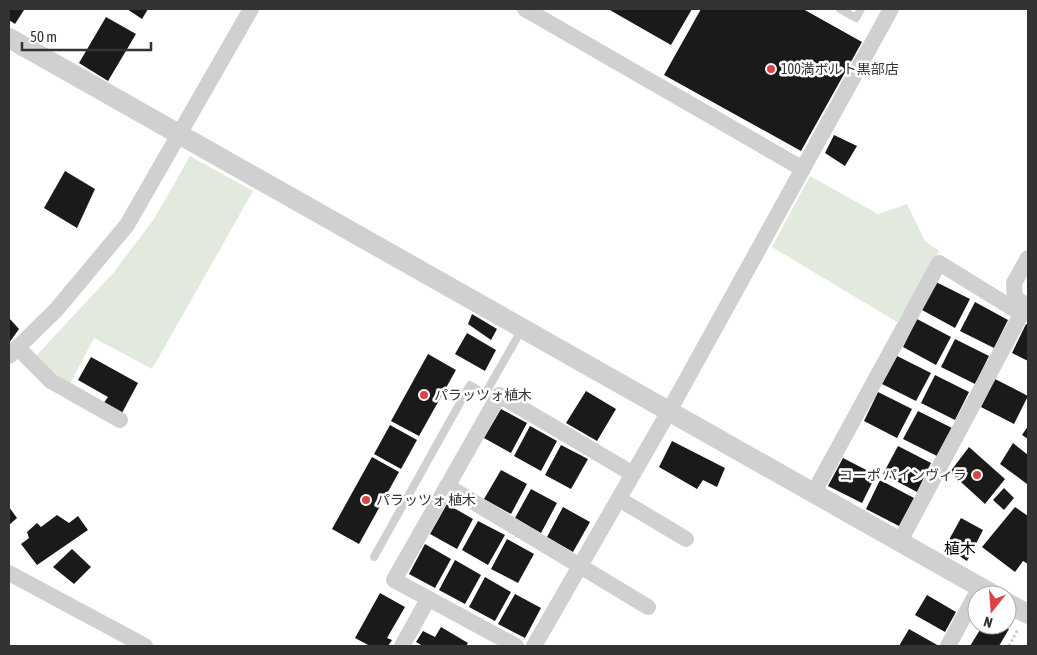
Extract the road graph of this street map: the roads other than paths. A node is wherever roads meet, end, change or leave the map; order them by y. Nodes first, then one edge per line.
1 (251, 9) edge
2 (525, 9) edge
3 (840, 9) edge
4 (861, 9) edge
5 (891, 9) edge
6 (9, 38) edge
7 (181, 134) junction
8 (802, 169) junction
9 (1028, 258) edge
10 (1025, 308) edge
11 (522, 329) junction
12 (13, 352) edge
13 (668, 413) junction
14 (120, 420) dead end
15 (633, 474) junction
16 (447, 486) junction
17 (813, 494) junction
18 (619, 499) junction
19 (686, 539) dead end
20 (899, 543) junction
21 (374, 558) dead end
22 (580, 566) junction
23 (9, 573) edge
24 (976, 585) edge
25 (428, 599) junction
26 (648, 607) dead end
27 (967, 619) edge
28 (145, 646) edge
29 (402, 646) edge
30 (516, 646) edge
31 (534, 646) edge
32 (948, 646) edge

1 - 7 street
2 - 8 street
3 - 4 lane
5 - 8 street
6 - 7 street
7 - 11 street
7 - 12 street
8 - 13 street
9 - 10 street
10 - 17 street
10 - 20 street
11 - 13 street
11 - 21 lane
12 - 14 street
13 - 15 street
13 - 17 street
15 - 16 street
15 - 18 street
16 - 22 street
16 - 25 street
17 - 20 street
18 - 19 street
18 - 22 street
20 - 24 street
22 - 26 street
22 - 31 street
23 - 28 street
25 - 29 street
25 - 30 street
27 - 32 street

